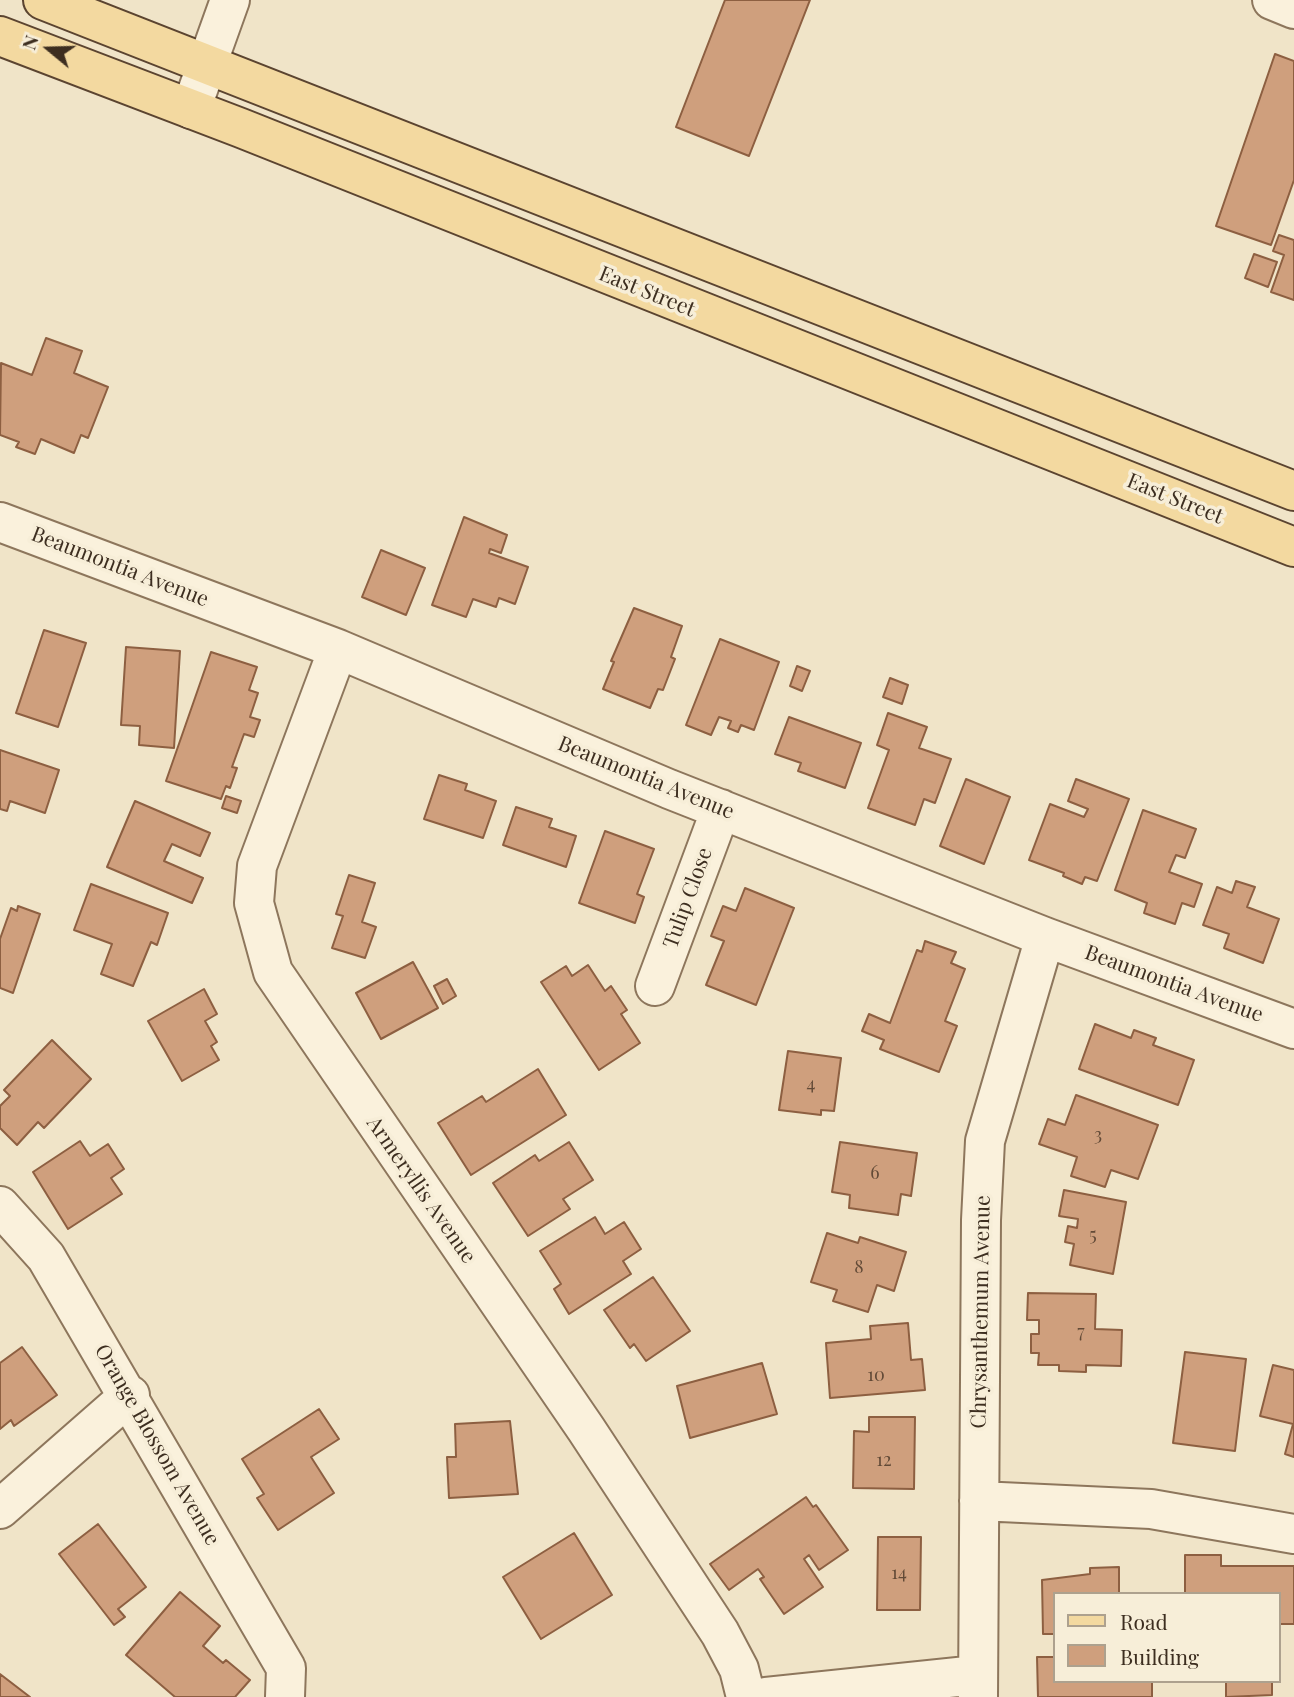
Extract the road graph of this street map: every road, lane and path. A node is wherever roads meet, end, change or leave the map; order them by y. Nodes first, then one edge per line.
1 (43, 0) edge
2 (230, 0) edge
3 (1272, 0) edge
4 (1294, 9) edge
5 (0, 36) edge
6 (206, 64) junction
7 (191, 109) junction
8 (1294, 491) edge
9 (1, 523) edge
10 (1294, 547) edge
11 (338, 649) junction
12 (721, 808) junction
13 (1045, 937) junction
14 (655, 986) dead end
15 (1294, 1029) edge
16 (0, 1206) edge
17 (130, 1395) junction
18 (979, 1501) junction
19 (0, 1509) edge
20 (1294, 1534) edge
21 (978, 1686) edge
22 (285, 1697) edge
23 (746, 1697) edge
24 (765, 1697) edge

1 - 6 main road
2 - 6 street
3 - 4 street
5 - 7 main road, East Street
6 - 7 street
6 - 8 main road
7 - 10 main road, East Street
9 - 11 street, Beaumontia Avenue
11 - 12 street, Beaumontia Avenue
11 - 23 street, Armeryllis Avenue
12 - 13 street, Beaumontia Avenue
12 - 14 street, Tulip Close
13 - 15 street, Beaumontia Avenue
13 - 18 street, Chrysanthemum Avenue
16 - 17 street, Orange Blossom Avenue
17 - 19 street
17 - 22 street, Orange Blossom Avenue
18 - 20 street
18 - 21 street, Chrysanthemum Avenue
21 - 24 street

